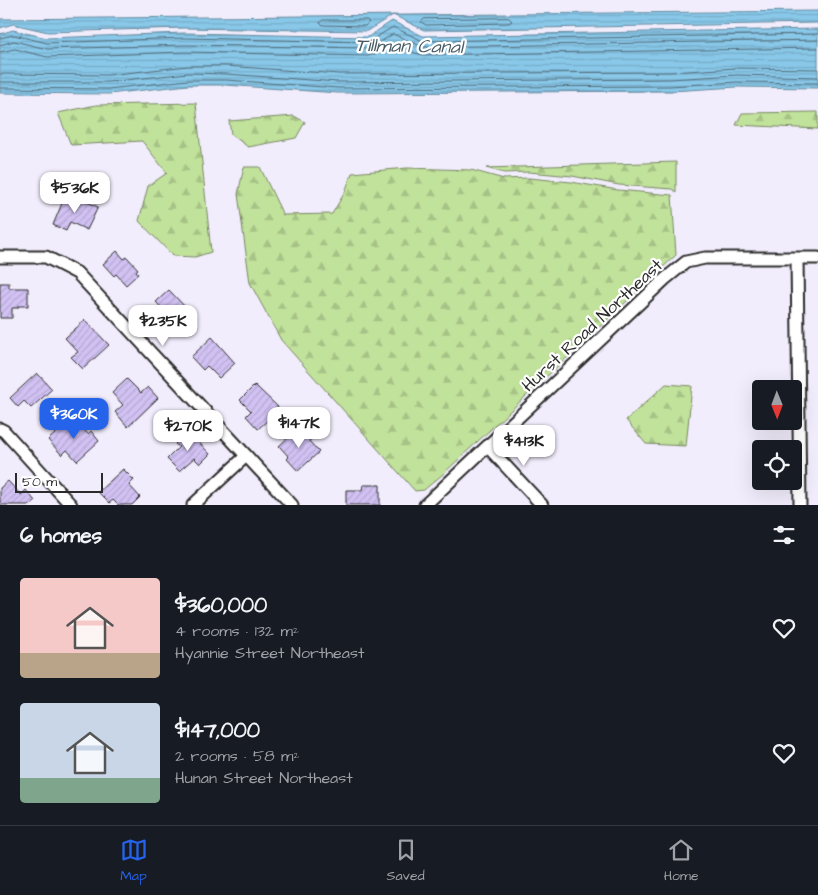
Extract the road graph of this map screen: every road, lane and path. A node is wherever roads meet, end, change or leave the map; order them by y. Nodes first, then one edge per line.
1 (0, 257) edge
2 (797, 258) junction
3 (818, 258) edge
4 (0, 429) edge
5 (488, 447) junction
6 (246, 456) junction
7 (71, 505) edge
8 (194, 505) edge
9 (292, 505) edge
10 (425, 505) edge
11 (542, 505) edge
12 (800, 505) edge

1 - 6 street
2 - 3 street, Hurst Road Northeast
2 - 5 street, Hurst Road Northeast
2 - 12 street
4 - 7 street
5 - 10 street, Hurst Road Northeast
5 - 11 street
6 - 8 street
6 - 9 street

